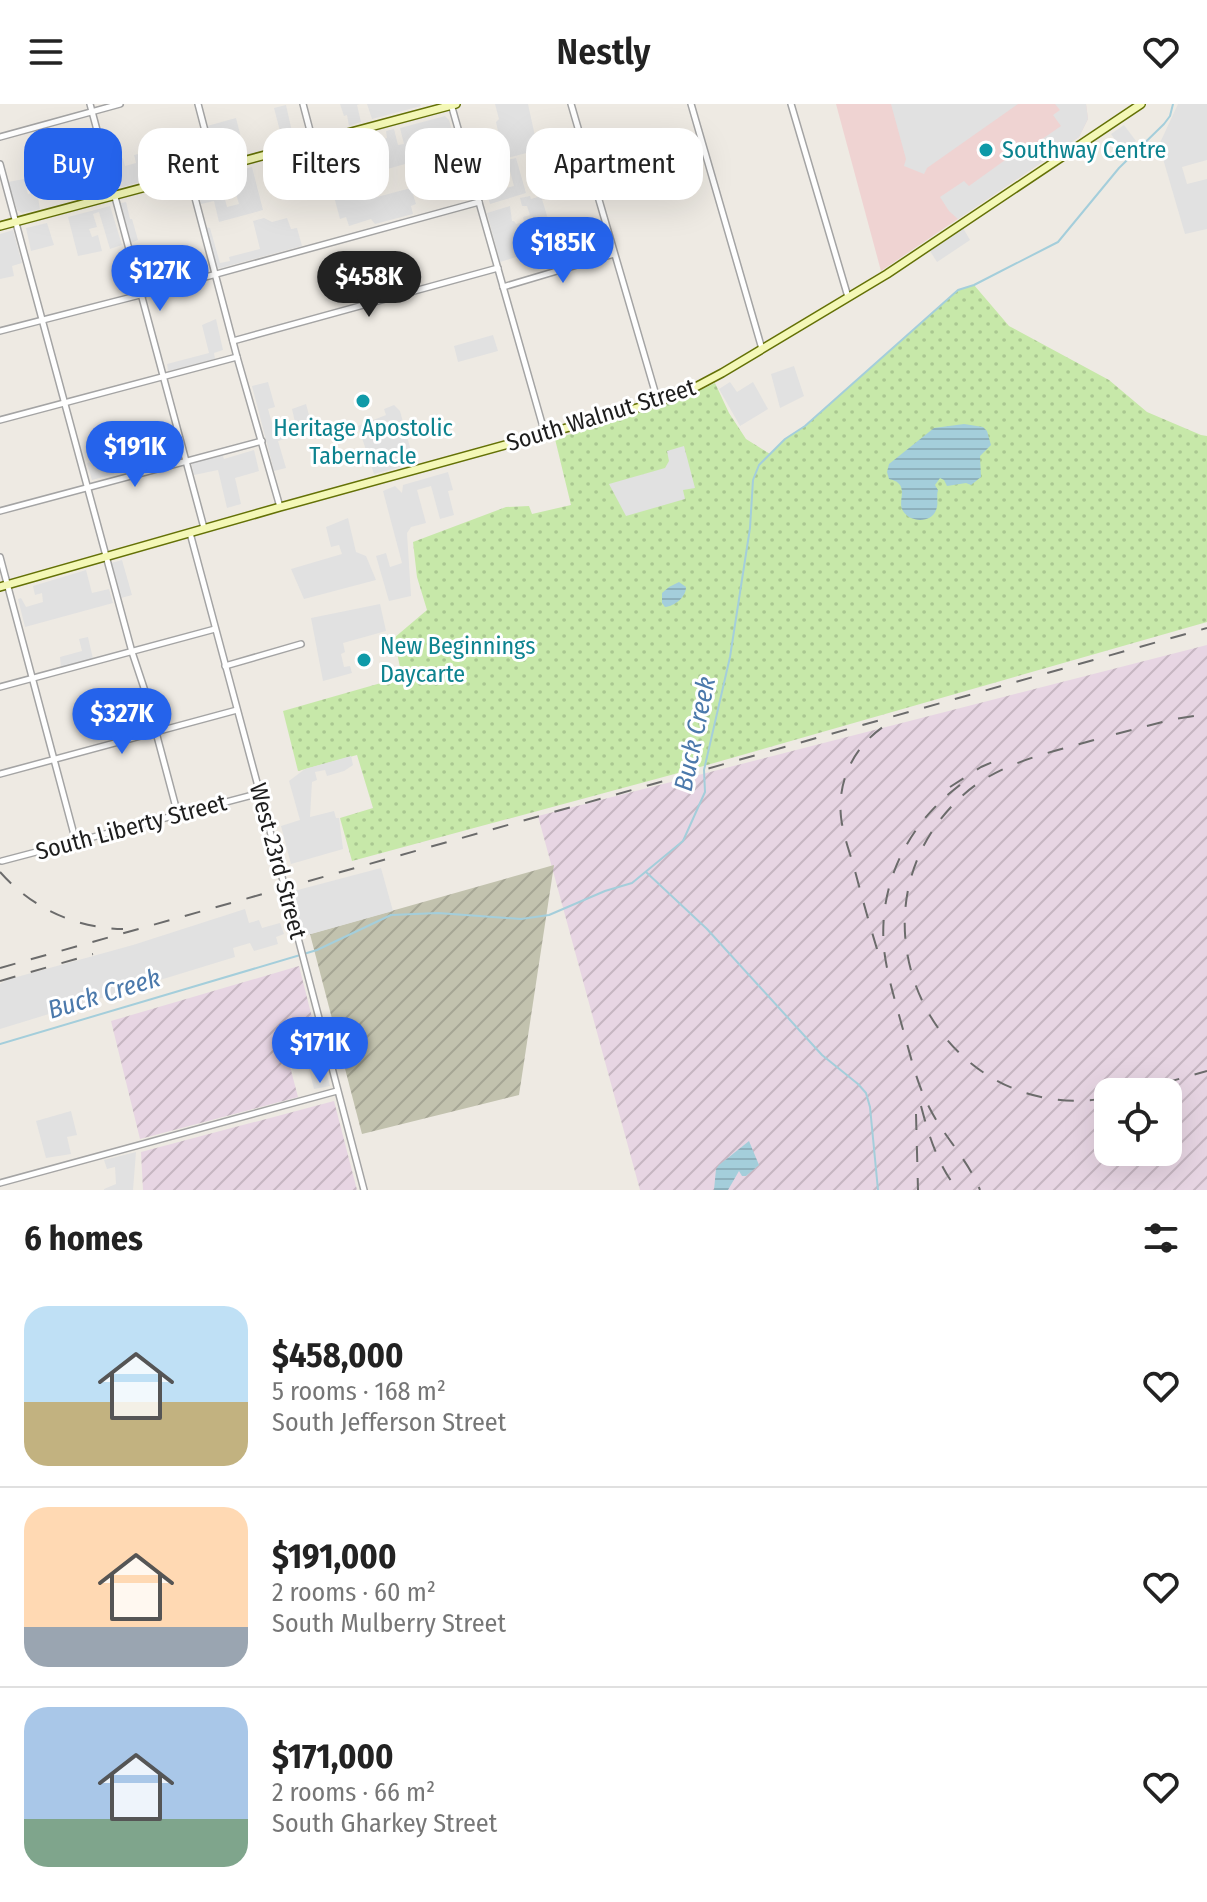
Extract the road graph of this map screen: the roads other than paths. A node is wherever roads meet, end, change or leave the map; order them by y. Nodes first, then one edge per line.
1 (90, 104) edge
2 (120, 104) edge
3 (198, 104) edge
4 (303, 104) edge
5 (452, 104) edge
6 (571, 104) edge
7 (691, 104) edge
8 (791, 104) edge
9 (1141, 104) edge
10 (93, 112) junction
11 (97, 128) edge
12 (204, 128) edge
13 (310, 128) edge
14 (367, 128) edge
15 (0, 137) edge
16 (0, 164) edge
17 (98, 200) edge
18 (115, 200) edge
19 (196, 200) edge
20 (479, 202) junction
21 (17, 221) junction
22 (0, 226) edge
23 (614, 254) junction
24 (498, 268) junction
25 (215, 273) junction
26 (503, 287) junction
27 (140, 295) junction
28 (848, 297) junction
29 (43, 319) junction
30 (0, 331) edge
31 (233, 341) junction
32 (762, 349) junction
33 (237, 357) junction
34 (163, 376) junction
35 (658, 402) junction
36 (64, 403) junction
37 (0, 420) edge
38 (545, 434) junction
39 (262, 441) junction
40 (186, 461) junction
41 (87, 487) junction
42 (280, 507) junction
43 (0, 511) edge
44 (204, 528) junction
45 (190, 533) junction
46 (106, 556) junction
47 (0, 557) edge
48 (4, 586) edge
49 (215, 629) junction
50 (301, 644) dead end
51 (132, 652) junction
52 (225, 666) junction
53 (33, 679) junction
54 (0, 687) edge
55 (237, 710) junction
56 (156, 732) junction
57 (55, 760) junction
58 (0, 774) edge
59 (260, 793) junction
60 (178, 815) junction
61 (76, 842) junction
62 (2, 861) dead end
63 (337, 1091) junction
64 (0, 1183) edge
65 (364, 1190) edge

1 - 10 street
2 - 10 street
3 - 12 street
4 - 13 street
5 - 14 main road
5 - 20 street
6 - 23 street
7 - 32 street
8 - 28 street
9 - 28 main road, South Walnut Street
10 - 11 street
10 - 15 street
16 - 21 street
17 - 21 main road
18 - 27 street
19 - 25 street
20 - 24 street
20 - 25 street
21 - 22 main road
21 - 29 street
23 - 26 street
23 - 35 street
24 - 26 street
24 - 31 street
25 - 27 street
25 - 31 street
26 - 38 street
27 - 29 street
27 - 34 street
28 - 32 main road, South Walnut Street
29 - 30 street
29 - 36 street
31 - 33 street
32 - 35 main road, South Walnut Street
33 - 34 street
33 - 39 street
34 - 36 street
34 - 40 street
35 - 38 main road, South Walnut Street
36 - 37 street
36 - 41 street
38 - 42 main road, South Walnut Street
39 - 40 street
39 - 42 street
40 - 41 street
40 - 44 street
41 - 43 street
41 - 46 street
42 - 44 main road, South Walnut Street
44 - 45 main road, South Walnut Street
45 - 46 main road, South Walnut Street
45 - 49 street, West 23rd Street
46 - 48 main road, South Walnut Street
46 - 51 street
47 - 48 street
48 - 53 street
49 - 51 street
49 - 52 street, West 23rd Street
50 - 52 street
51 - 53 street
51 - 56 street
52 - 55 street, West 23rd Street
53 - 54 street
53 - 57 street
55 - 56 street
55 - 59 street, West 23rd Street
56 - 57 street
56 - 60 street
57 - 58 street
57 - 61 street
59 - 60 street, South Liberty Street
59 - 63 street, West 23rd Street
60 - 61 street, South Liberty Street
61 - 62 street, South Liberty Street
63 - 64 street
63 - 65 street, West 23rd Street

